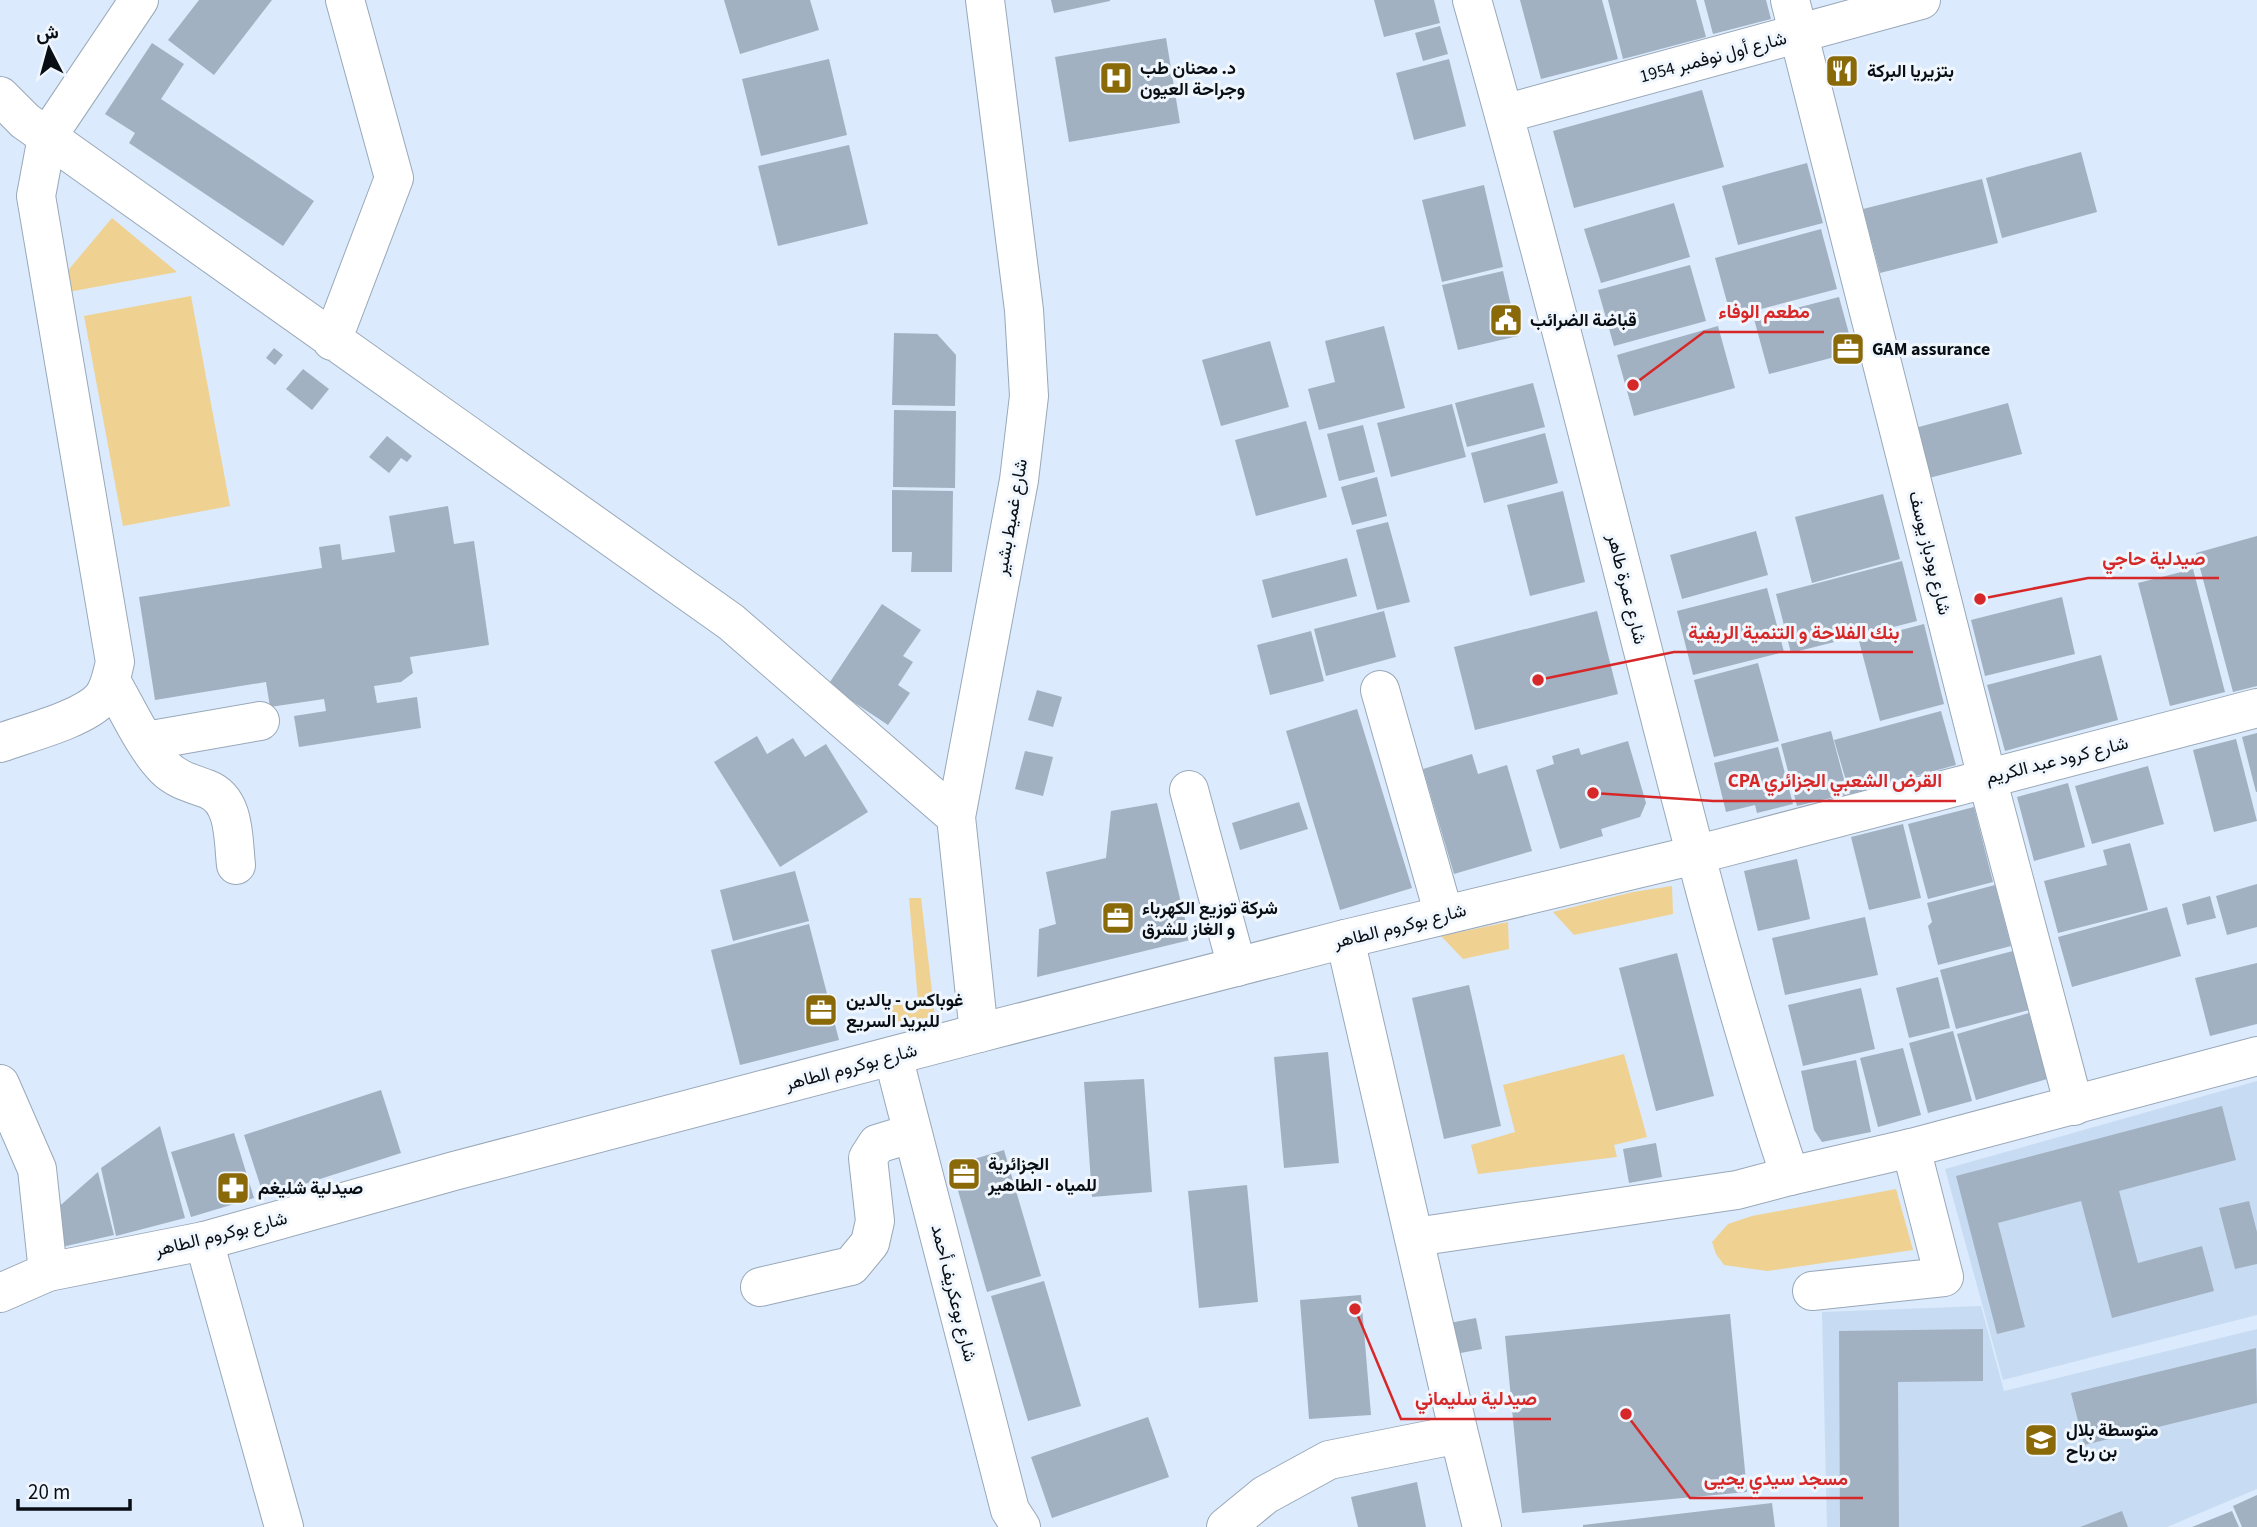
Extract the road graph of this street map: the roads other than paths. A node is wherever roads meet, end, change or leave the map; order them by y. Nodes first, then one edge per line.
1 (139, 0) edge
2 (345, 0) edge
3 (985, 0) edge
4 (1472, 0) edge
5 (1921, 0) edge
6 (1794, 17) edge
7 (0, 96) edge
8 (1504, 114) junction
9 (47, 137) junction
10 (332, 341) junction
11 (111, 681) junction
12 (1380, 690) dead end
13 (2257, 708) edge
14 (260, 722) dead end
15 (146, 741) junction
16 (0, 743) edge
17 (1987, 778) junction
18 (1189, 790) dead end
19 (956, 817) junction
20 (1695, 855) junction
21 (236, 865) dead end
22 (1444, 915) junction
23 (1345, 939) junction
24 (1237, 967) junction
25 (979, 1032) junction
26 (893, 1056) junction
27 (2257, 1056) edge
28 (0, 1084) edge
29 (2074, 1106) junction
30 (913, 1133) junction
31 (1911, 1148) junction
32 (1790, 1176) junction
33 (1415, 1237) junction
34 (204, 1241) junction
35 (0, 1267) edge
36 (48, 1272) junction
37 (760, 1287) dead end
38 (1812, 1291) dead end
39 (0, 1293) edge
40 (1459, 1434) junction
41 (284, 1527) edge
42 (1021, 1527) edge
43 (1226, 1527) edge
44 (1482, 1527) edge

1 - 9 street
2 - 10 street
3 - 19 street, شارع غميط بشير
4 - 8 street, شارع عمرة طاهر
5 - 6 street, شارع أول نوفمبر 1954
6 - 8 street, شارع أول نوفمبر 1954
6 - 17 street, شارع بودباز يوسف
7 - 9 street
8 - 20 street, شارع عمرة طاهر
9 - 10 street
9 - 11 street
10 - 19 street
11 - 15 street
11 - 16 street
12 - 22 street
13 - 17 street, شارع كرود عبد الكريم
14 - 15 street
15 - 21 street
17 - 20 street, شارع كرود عبد الكريم
17 - 29 street, شارع بودباز يوسف
18 - 24 street
19 - 25 street, شارع غميط بشير
20 - 22 street, شارع بوكروم الطاهر
20 - 32 street, شارع عمرة طاهر
22 - 23 street, شارع بوكروم الطاهر
23 - 24 street, شارع بوكروم الطاهر
23 - 33 street
24 - 25 street, شارع بوكروم الطاهر
25 - 26 street, شارع بوكروم الطاهر
26 - 30 street, شارع بوعكريف أحمد
26 - 34 street, شارع بوكروم الطاهر
27 - 29 street
28 - 36 street
29 - 31 street
30 - 37 street
30 - 42 street, شارع بوعكريف أحمد
31 - 32 street
31 - 38 street
32 - 33 street
33 - 40 street
34 - 36 street, شارع بوكروم الطاهر
34 - 41 street
35 - 36 street
36 - 39 street
40 - 43 street
40 - 44 street

